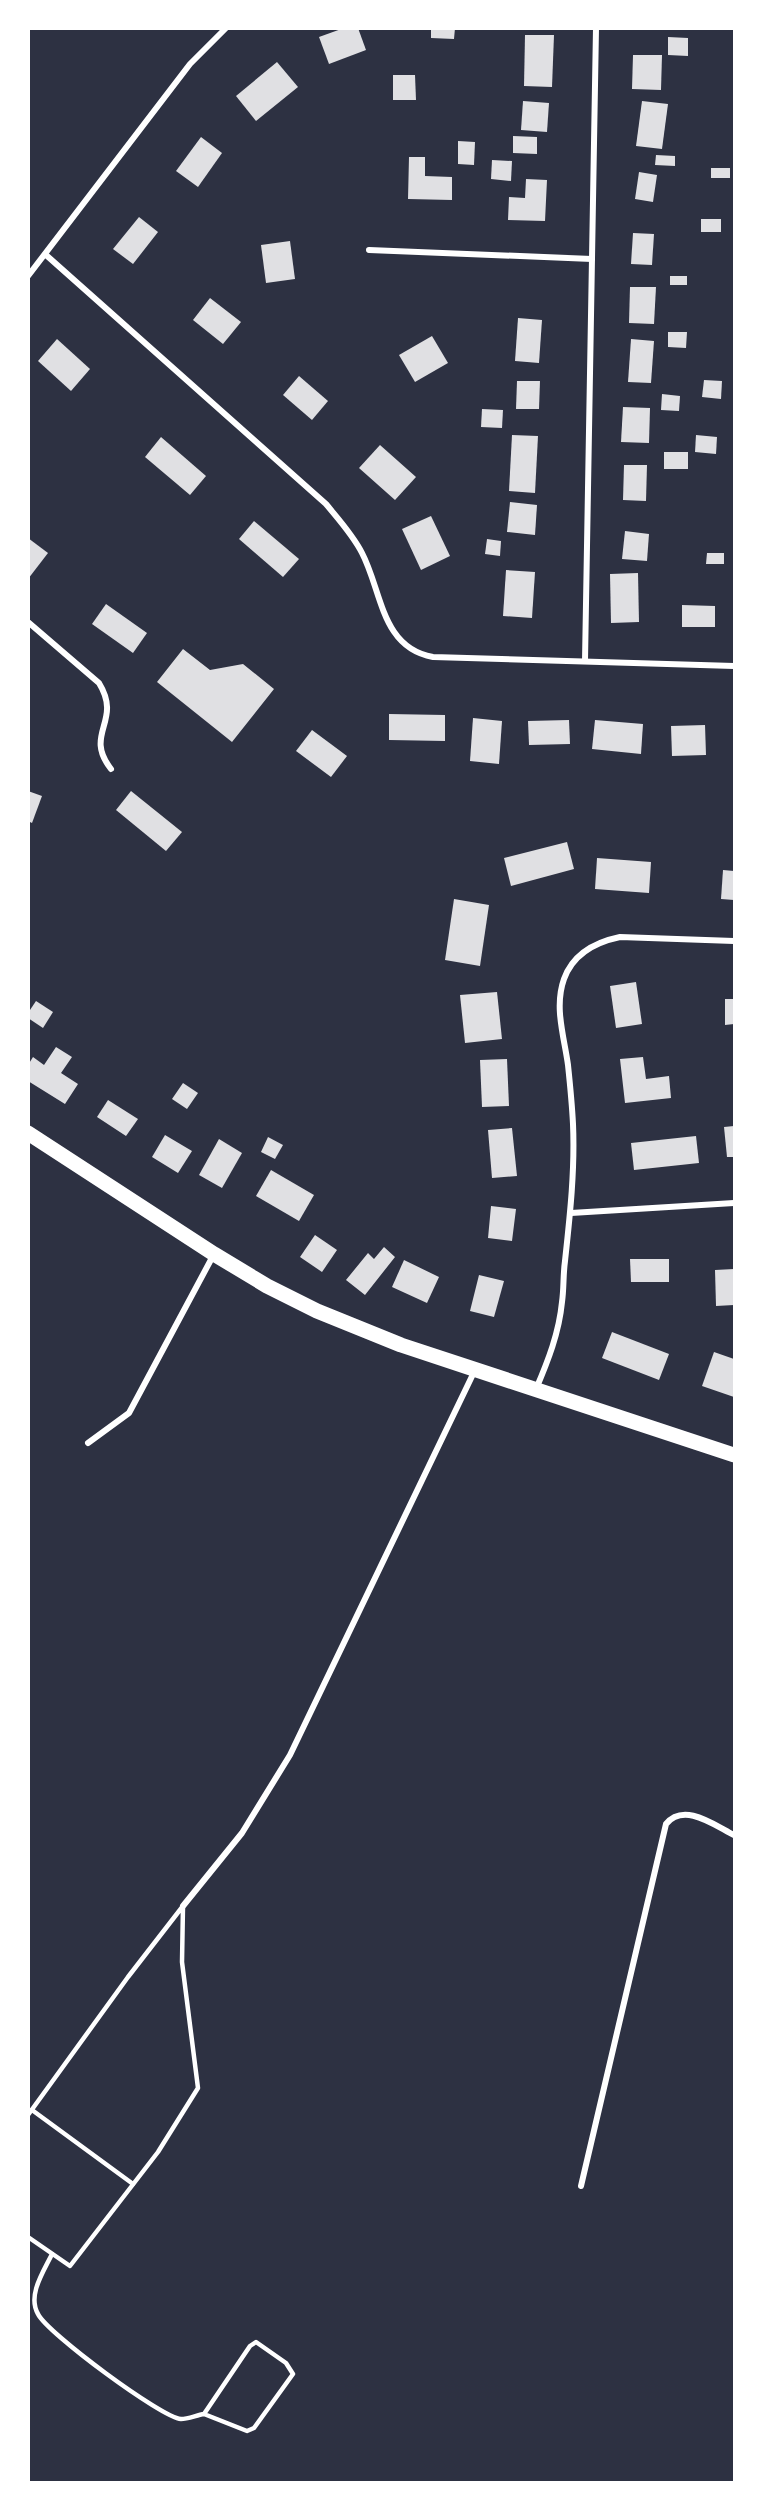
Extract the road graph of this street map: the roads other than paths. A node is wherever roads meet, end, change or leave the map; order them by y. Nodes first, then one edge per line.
1 (226, 28) edge
2 (596, 28) edge
3 (369, 250) dead end
4 (46, 255) junction
5 (592, 259) junction
6 (28, 276) edge
7 (28, 622) edge
8 (585, 661) junction
9 (735, 666) edge
10 (111, 769) dead end
11 (735, 941) edge
12 (28, 1133) edge
13 (735, 1203) edge
14 (570, 1213) junction
15 (214, 1254) junction
16 (475, 1369) junction
17 (535, 1390) junction
18 (88, 1443) dead end
19 (735, 1455) edge
20 (735, 1835) edge
21 (183, 1906) junction
22 (30, 2113) edge
23 (133, 2184) junction
24 (581, 2186) dead end
25 (28, 2237) edge
26 (52, 2254) junction
27 (204, 2414) junction

1 - 4 street
2 - 5 street
3 - 5 street
4 - 6 street
4 - 8 street
5 - 8 street
7 - 10 street
8 - 9 street
11 - 14 street
12 - 15 main road
13 - 14 street
14 - 17 street
15 - 16 main road
15 - 18 street
16 - 17 main road
16 - 21 street
17 - 19 main road
20 - 24 street
21 - 22 lane
21 - 23 lane
22 - 23 lane
23 - 26 lane
25 - 26 lane
26 - 27 lane
27 - 27 lane

